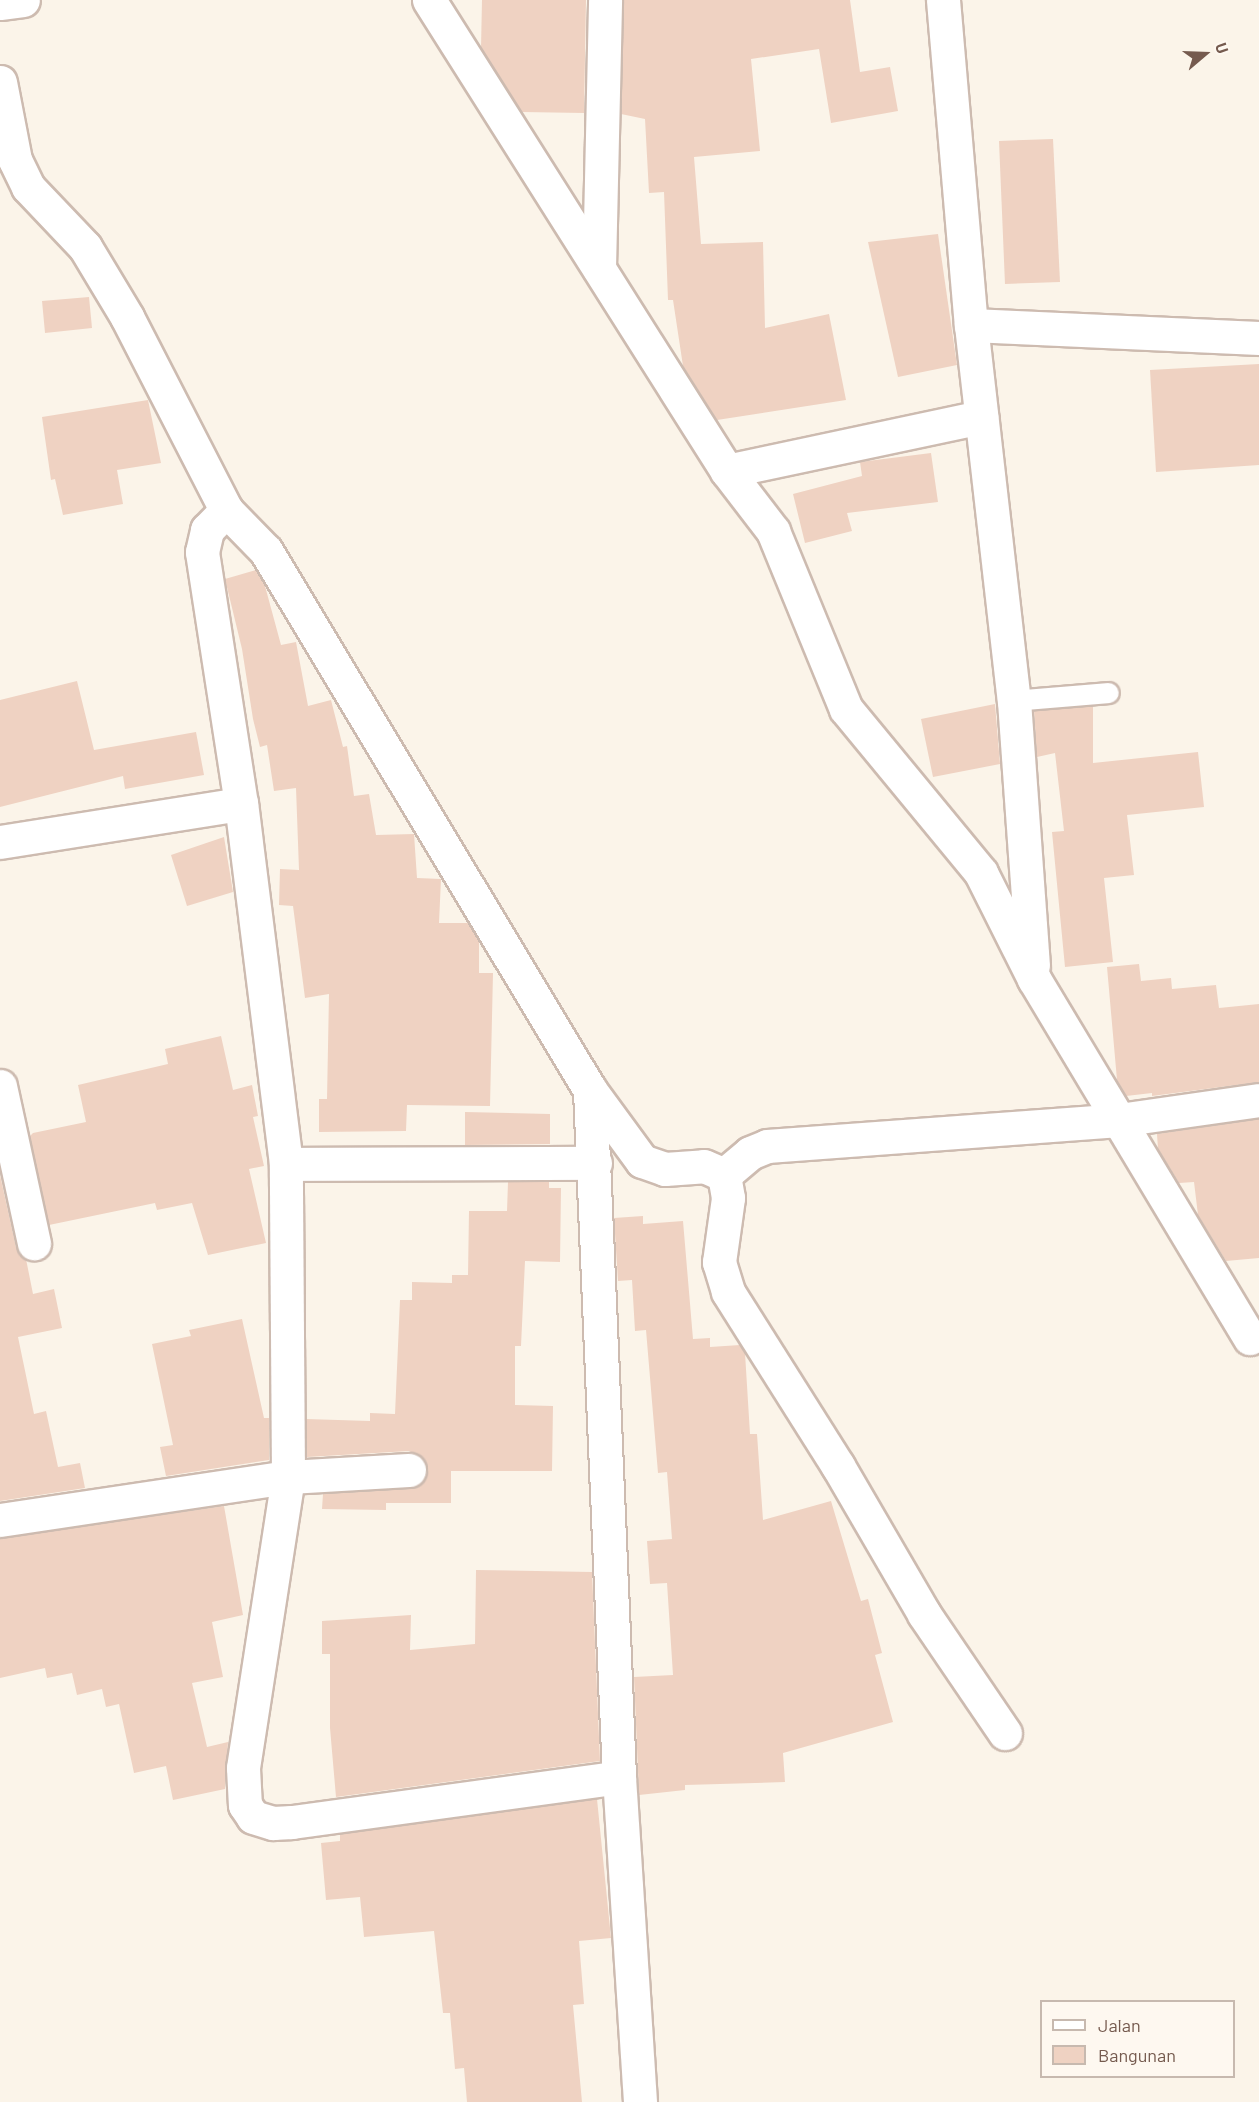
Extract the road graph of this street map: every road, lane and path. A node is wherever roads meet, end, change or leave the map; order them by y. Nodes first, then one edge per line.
1 (23, 0) edge
2 (429, 0) edge
3 (605, 0) edge
4 (944, 0) edge
5 (0, 3) edge
6 (0, 82) edge
7 (599, 268) junction
8 (971, 325) junction
9 (1259, 338) edge
10 (981, 417) junction
11 (727, 471) junction
12 (226, 510) junction
13 (1109, 693) dead end
14 (1014, 701) junction
15 (241, 804) junction
16 (0, 842) edge
17 (1034, 979) junction
18 (0, 1086) edge
19 (590, 1090) junction
20 (1259, 1100) edge
21 (1119, 1120) junction
22 (595, 1163) junction
23 (286, 1164) junction
24 (724, 1175) junction
25 (34, 1243) dead end
26 (1250, 1338) dead end
27 (409, 1470) dead end
28 (288, 1477) junction
29 (0, 1520) edge
30 (1005, 1733) dead end
31 (619, 1777) junction
32 (640, 2102) edge

1 - 5 street
2 - 7 street
3 - 7 street
4 - 8 street
6 - 12 street
7 - 11 street
8 - 9 street
8 - 10 street
10 - 11 street
10 - 14 street
11 - 17 street
12 - 15 street
12 - 19 street
13 - 14 lane
14 - 17 street
15 - 16 street
15 - 23 street
17 - 21 street
18 - 25 street
19 - 22 street
19 - 24 street
20 - 21 street
21 - 24 street
21 - 26 street
22 - 23 street
22 - 31 street
23 - 28 street
24 - 30 street
27 - 28 street
28 - 29 street
28 - 31 street
31 - 32 street

